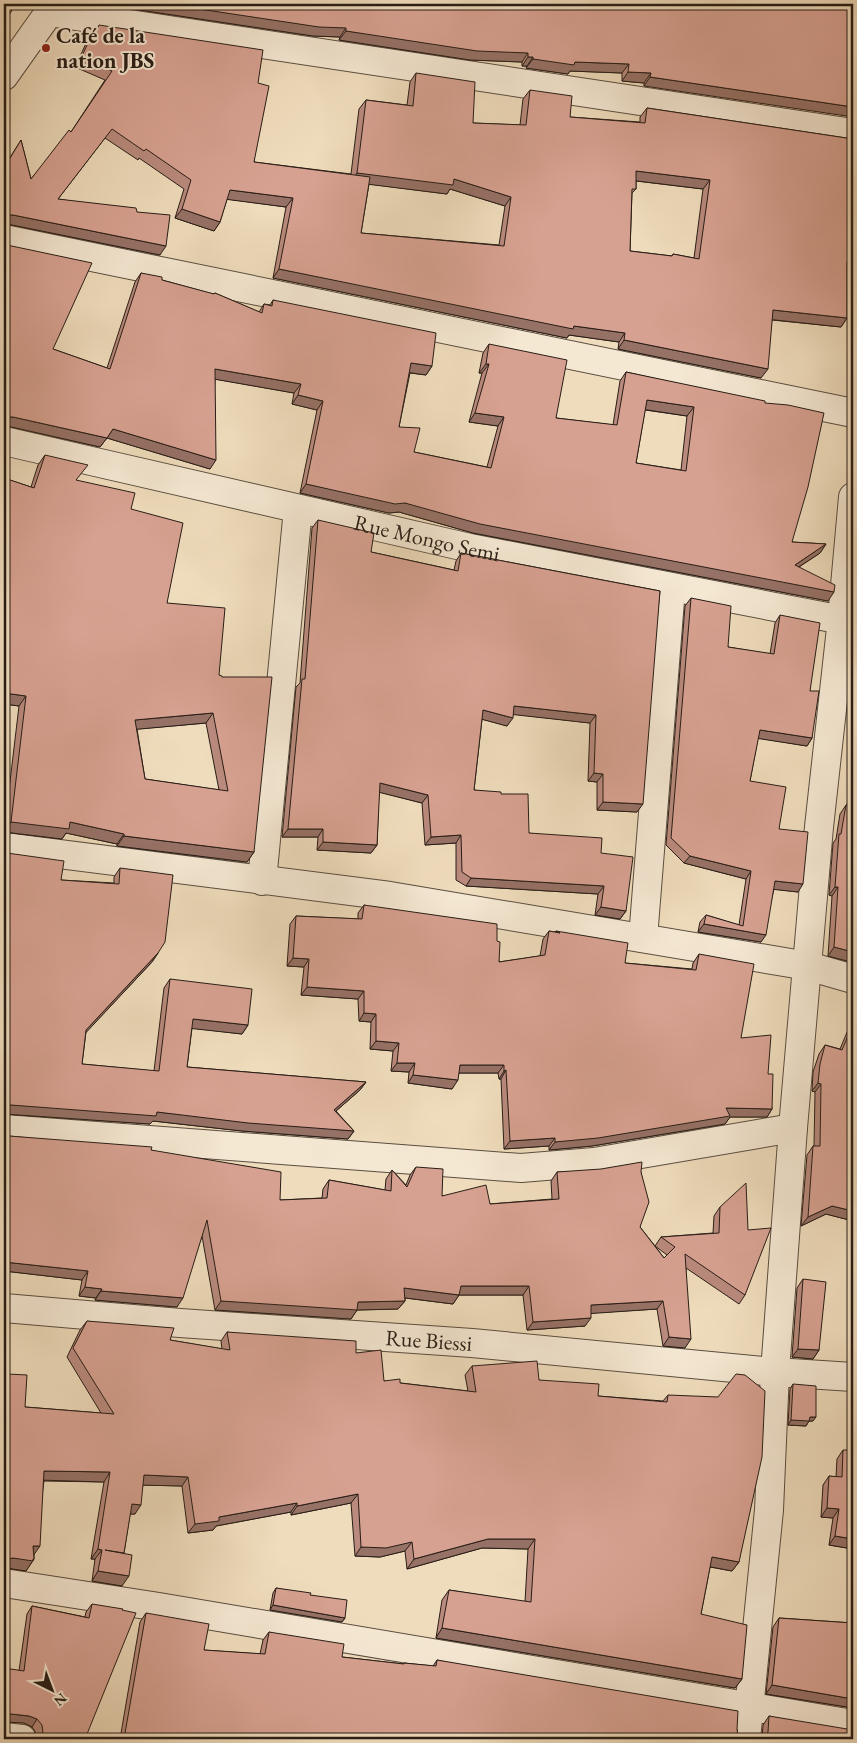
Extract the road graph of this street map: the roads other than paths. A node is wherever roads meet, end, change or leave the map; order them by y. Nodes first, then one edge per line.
1 (52, 8) edge
2 (4, 76) edge
3 (853, 133) edge
4 (4, 239) edge
5 (853, 414) edge
6 (4, 441) edge
7 (853, 497) edge
8 (298, 509) junction
9 (671, 588) junction
10 (848, 621) edge
11 (4, 847) edge
12 (262, 881) junction
13 (642, 938) junction
14 (808, 966) junction
15 (853, 979) edge
16 (793, 1128) junction
17 (4, 1129) edge
18 (4, 1308) edge
19 (775, 1372) junction
20 (853, 1377) edge
21 (4, 1583) edge
22 (750, 1708) junction
23 (853, 1724) edge
24 (4, 1737) edge
25 (22, 1739) edge
26 (746, 1739) edge

1 - 2 street
1 - 3 street
4 - 5 street
6 - 8 street, Rue Mongo Semi
7 - 10 street
8 - 9 street, Rue Mongo Semi
8 - 12 street
9 - 10 street, Rue Mongo Semi
9 - 13 street
10 - 14 street
11 - 12 street
12 - 13 street
13 - 14 street
14 - 15 street
14 - 16 street
16 - 17 street
16 - 19 street
18 - 19 street, Rue Biessi
19 - 20 street, Rue Biessi
19 - 22 street
21 - 22 street
22 - 23 street
22 - 26 street
24 - 25 street

